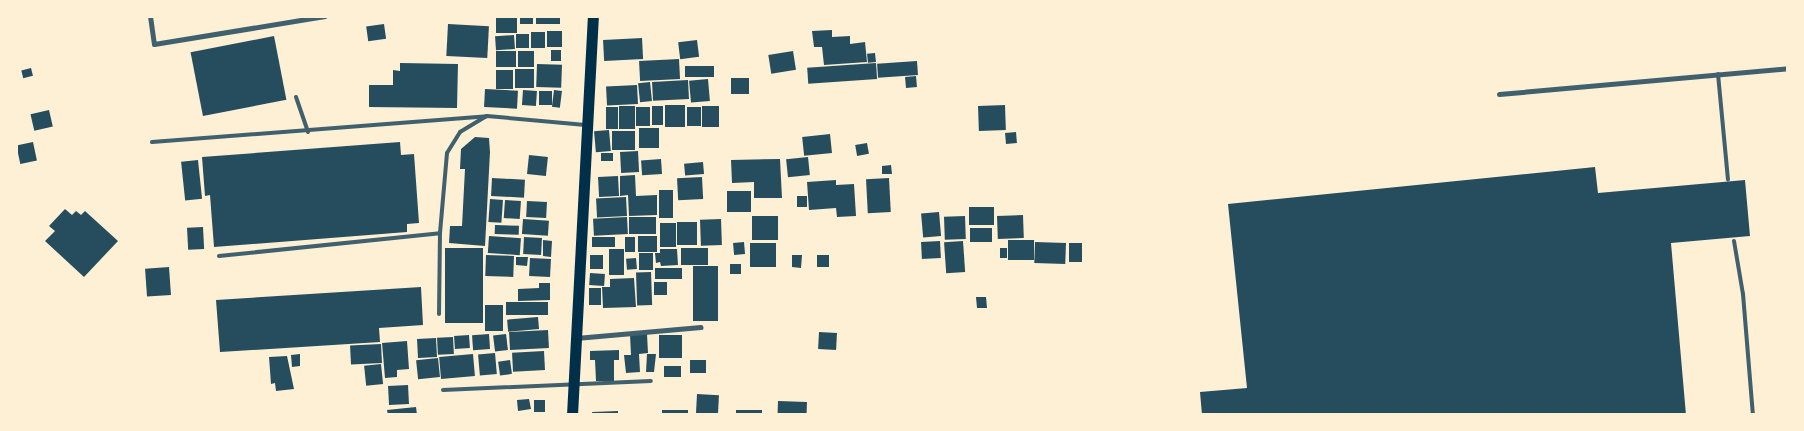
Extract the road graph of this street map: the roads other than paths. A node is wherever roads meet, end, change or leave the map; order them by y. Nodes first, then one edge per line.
1 (150, 16) edge
2 (325, 16) edge
3 (593, 16) edge
4 (1788, 68) edge
5 (1718, 74) junction
6 (1500, 94) dead end
7 (296, 97) dead end
8 (487, 116) junction
9 (586, 125) junction
10 (308, 132) junction
11 (152, 142) dead end
12 (1728, 180) dead end
13 (440, 233) junction
14 (1734, 241) dead end
15 (219, 256) dead end
16 (439, 314) dead end
17 (701, 327) dead end
18 (576, 338) junction
19 (650, 381) dead end
20 (573, 385) junction
21 (443, 390) dead end
22 (572, 415) edge
23 (1754, 415) edge

1 - 2 street
3 - 9 highway
4 - 5 street
5 - 6 street
5 - 12 lane
7 - 10 lane
8 - 9 lane
8 - 10 lane
8 - 13 lane
9 - 18 highway
10 - 11 lane
13 - 15 lane
13 - 16 lane
14 - 23 lane
17 - 18 street
18 - 20 highway
19 - 20 lane
20 - 21 lane
20 - 22 highway

